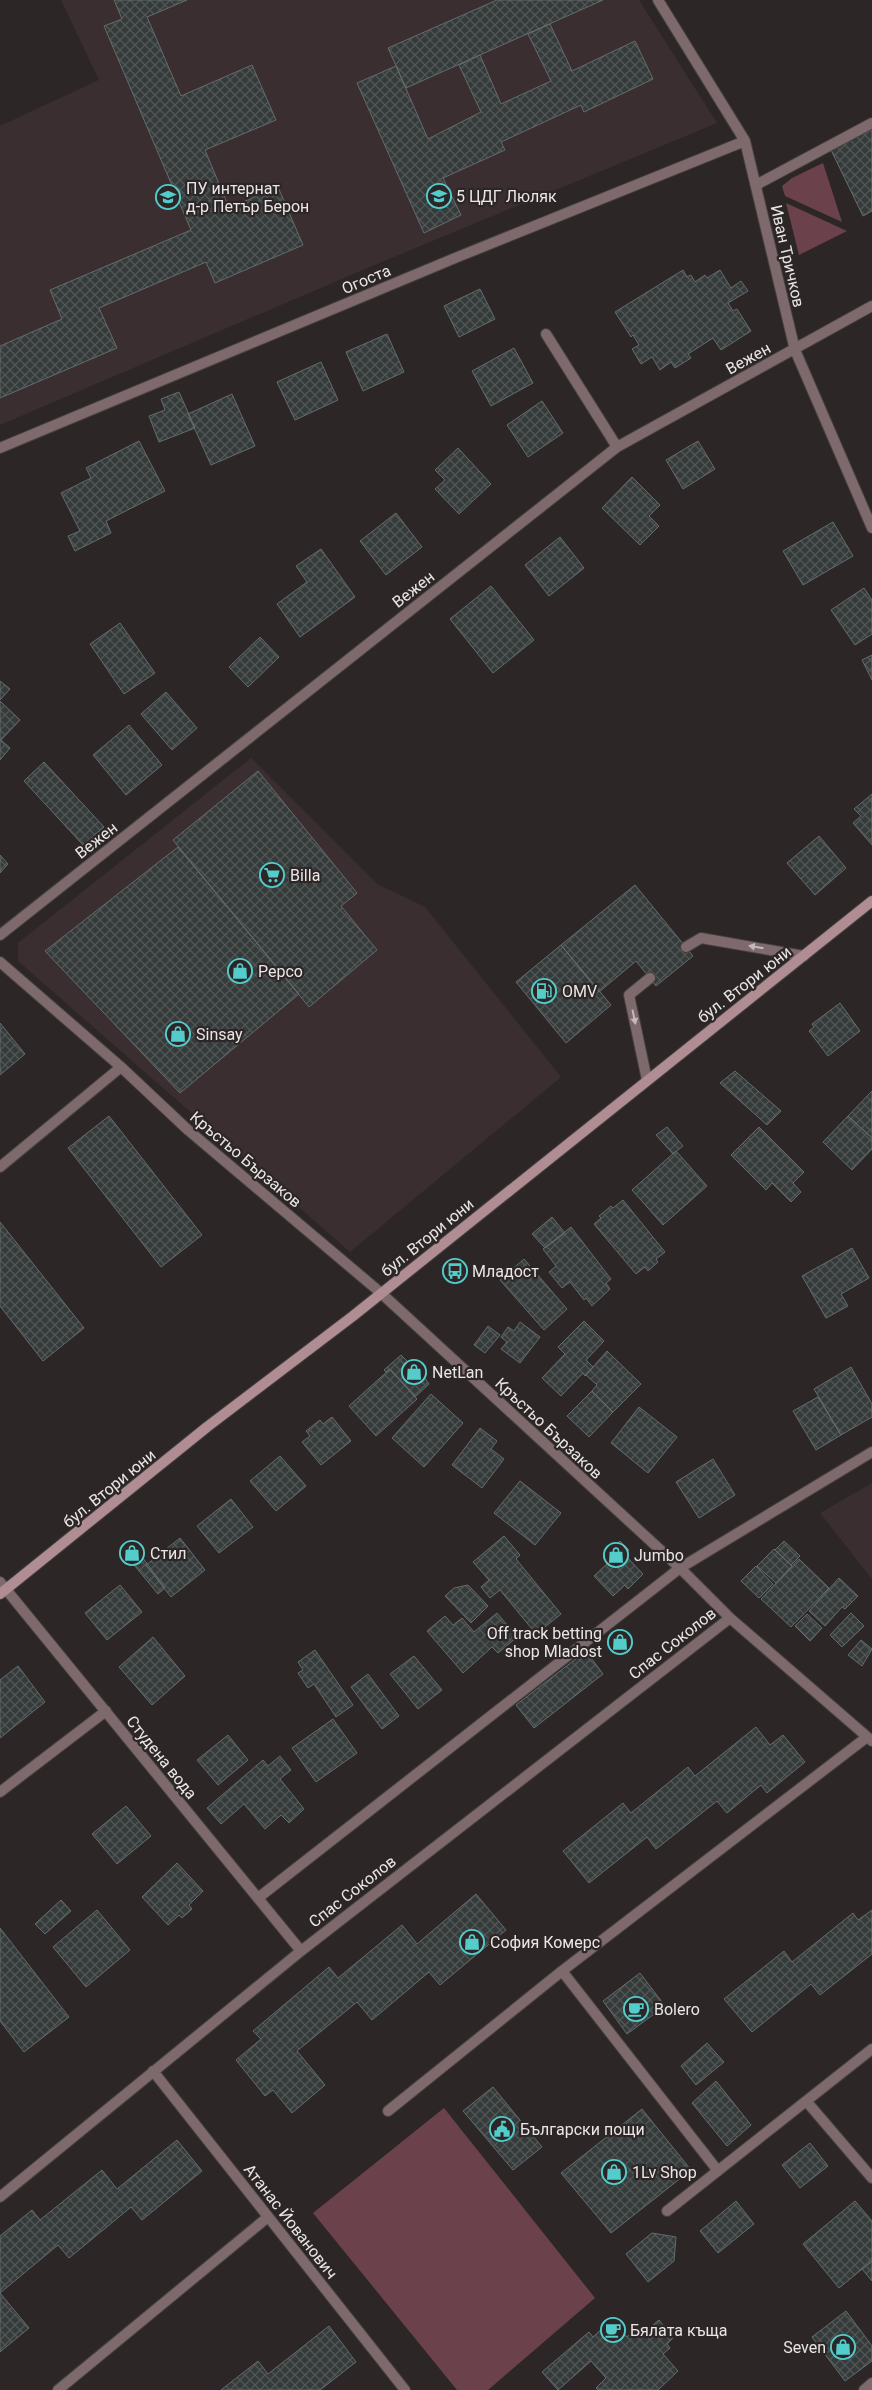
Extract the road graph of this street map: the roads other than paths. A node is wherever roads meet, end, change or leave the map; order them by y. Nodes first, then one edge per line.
1 (658, 0) edge
2 (872, 123) edge
3 (745, 141) junction
4 (756, 185) junction
5 (872, 306) edge
6 (546, 334) dead end
7 (795, 350) junction
8 (617, 447) junction
9 (0, 448) edge
10 (868, 512) edge
11 (872, 528) edge
12 (872, 901) edge
13 (0, 935) edge
14 (686, 947) dead end
15 (804, 956) junction
16 (0, 962) edge
17 (650, 978) dead end
18 (122, 1067) junction
19 (647, 1080) junction
20 (0, 1167) edge
21 (381, 1293) junction
22 (872, 1452) edge
23 (680, 1568) junction
24 (2, 1589) edge
25 (730, 1618) junction
26 (106, 1711) junction
27 (870, 1739) edge
28 (0, 1792) edge
29 (258, 1898) junction
30 (300, 1950) junction
31 (562, 1971) junction
32 (872, 2049) edge
33 (153, 2071) junction
34 (807, 2102) junction
35 (388, 2110) dead end
36 (718, 2172) junction
37 (872, 2178) edge
38 (0, 2198) edge
39 (668, 2211) dead end
40 (268, 2217) junction
41 (872, 2383) edge
42 (58, 2390) edge
43 (405, 2390) edge
44 (864, 2390) edge

1 - 3 street, Иван Тричков
2 - 4 street
3 - 4 street, Иван Тричков
3 - 9 street, Огоста
4 - 7 street, Иван Тричков
5 - 7 street, Вежен
6 - 8 street
7 - 8 street, Вежен
7 - 10 street, Иван Тричков
8 - 13 street, Вежен
10 - 11 street, Иван Тричков
12 - 15 street, бул. Втори юни
15 -> 14 street
15 - 19 street, бул. Втори юни
16 - 18 street, Кръстьо Бързаков
17 -> 19 street
18 - 20 street
18 - 21 street, Кръстьо Бързаков
19 - 21 street, бул. Втори юни
21 - 23 street, Кръстьо Бързаков
21 - 24 street, бул. Втори юни
22 - 23 street
23 - 25 street, Кръстьо Бързаков
23 - 29 street
24 - 26 street, Студена вода
25 - 27 street, Кръстьо Бързаков
25 - 30 street, Спас Соколов
26 - 28 street
26 - 29 street, Студена вода
27 - 31 street
29 - 30 street, Студена вода
30 - 33 street, Спас Соколов
31 - 35 street
31 - 36 street
32 - 34 street
33 - 38 street, Спас Соколов
33 - 40 street, Атанас Йованович
34 - 36 street
34 - 37 street
36 - 39 street
40 - 42 street
40 - 43 street, Атанас Йованович
41 - 44 street

